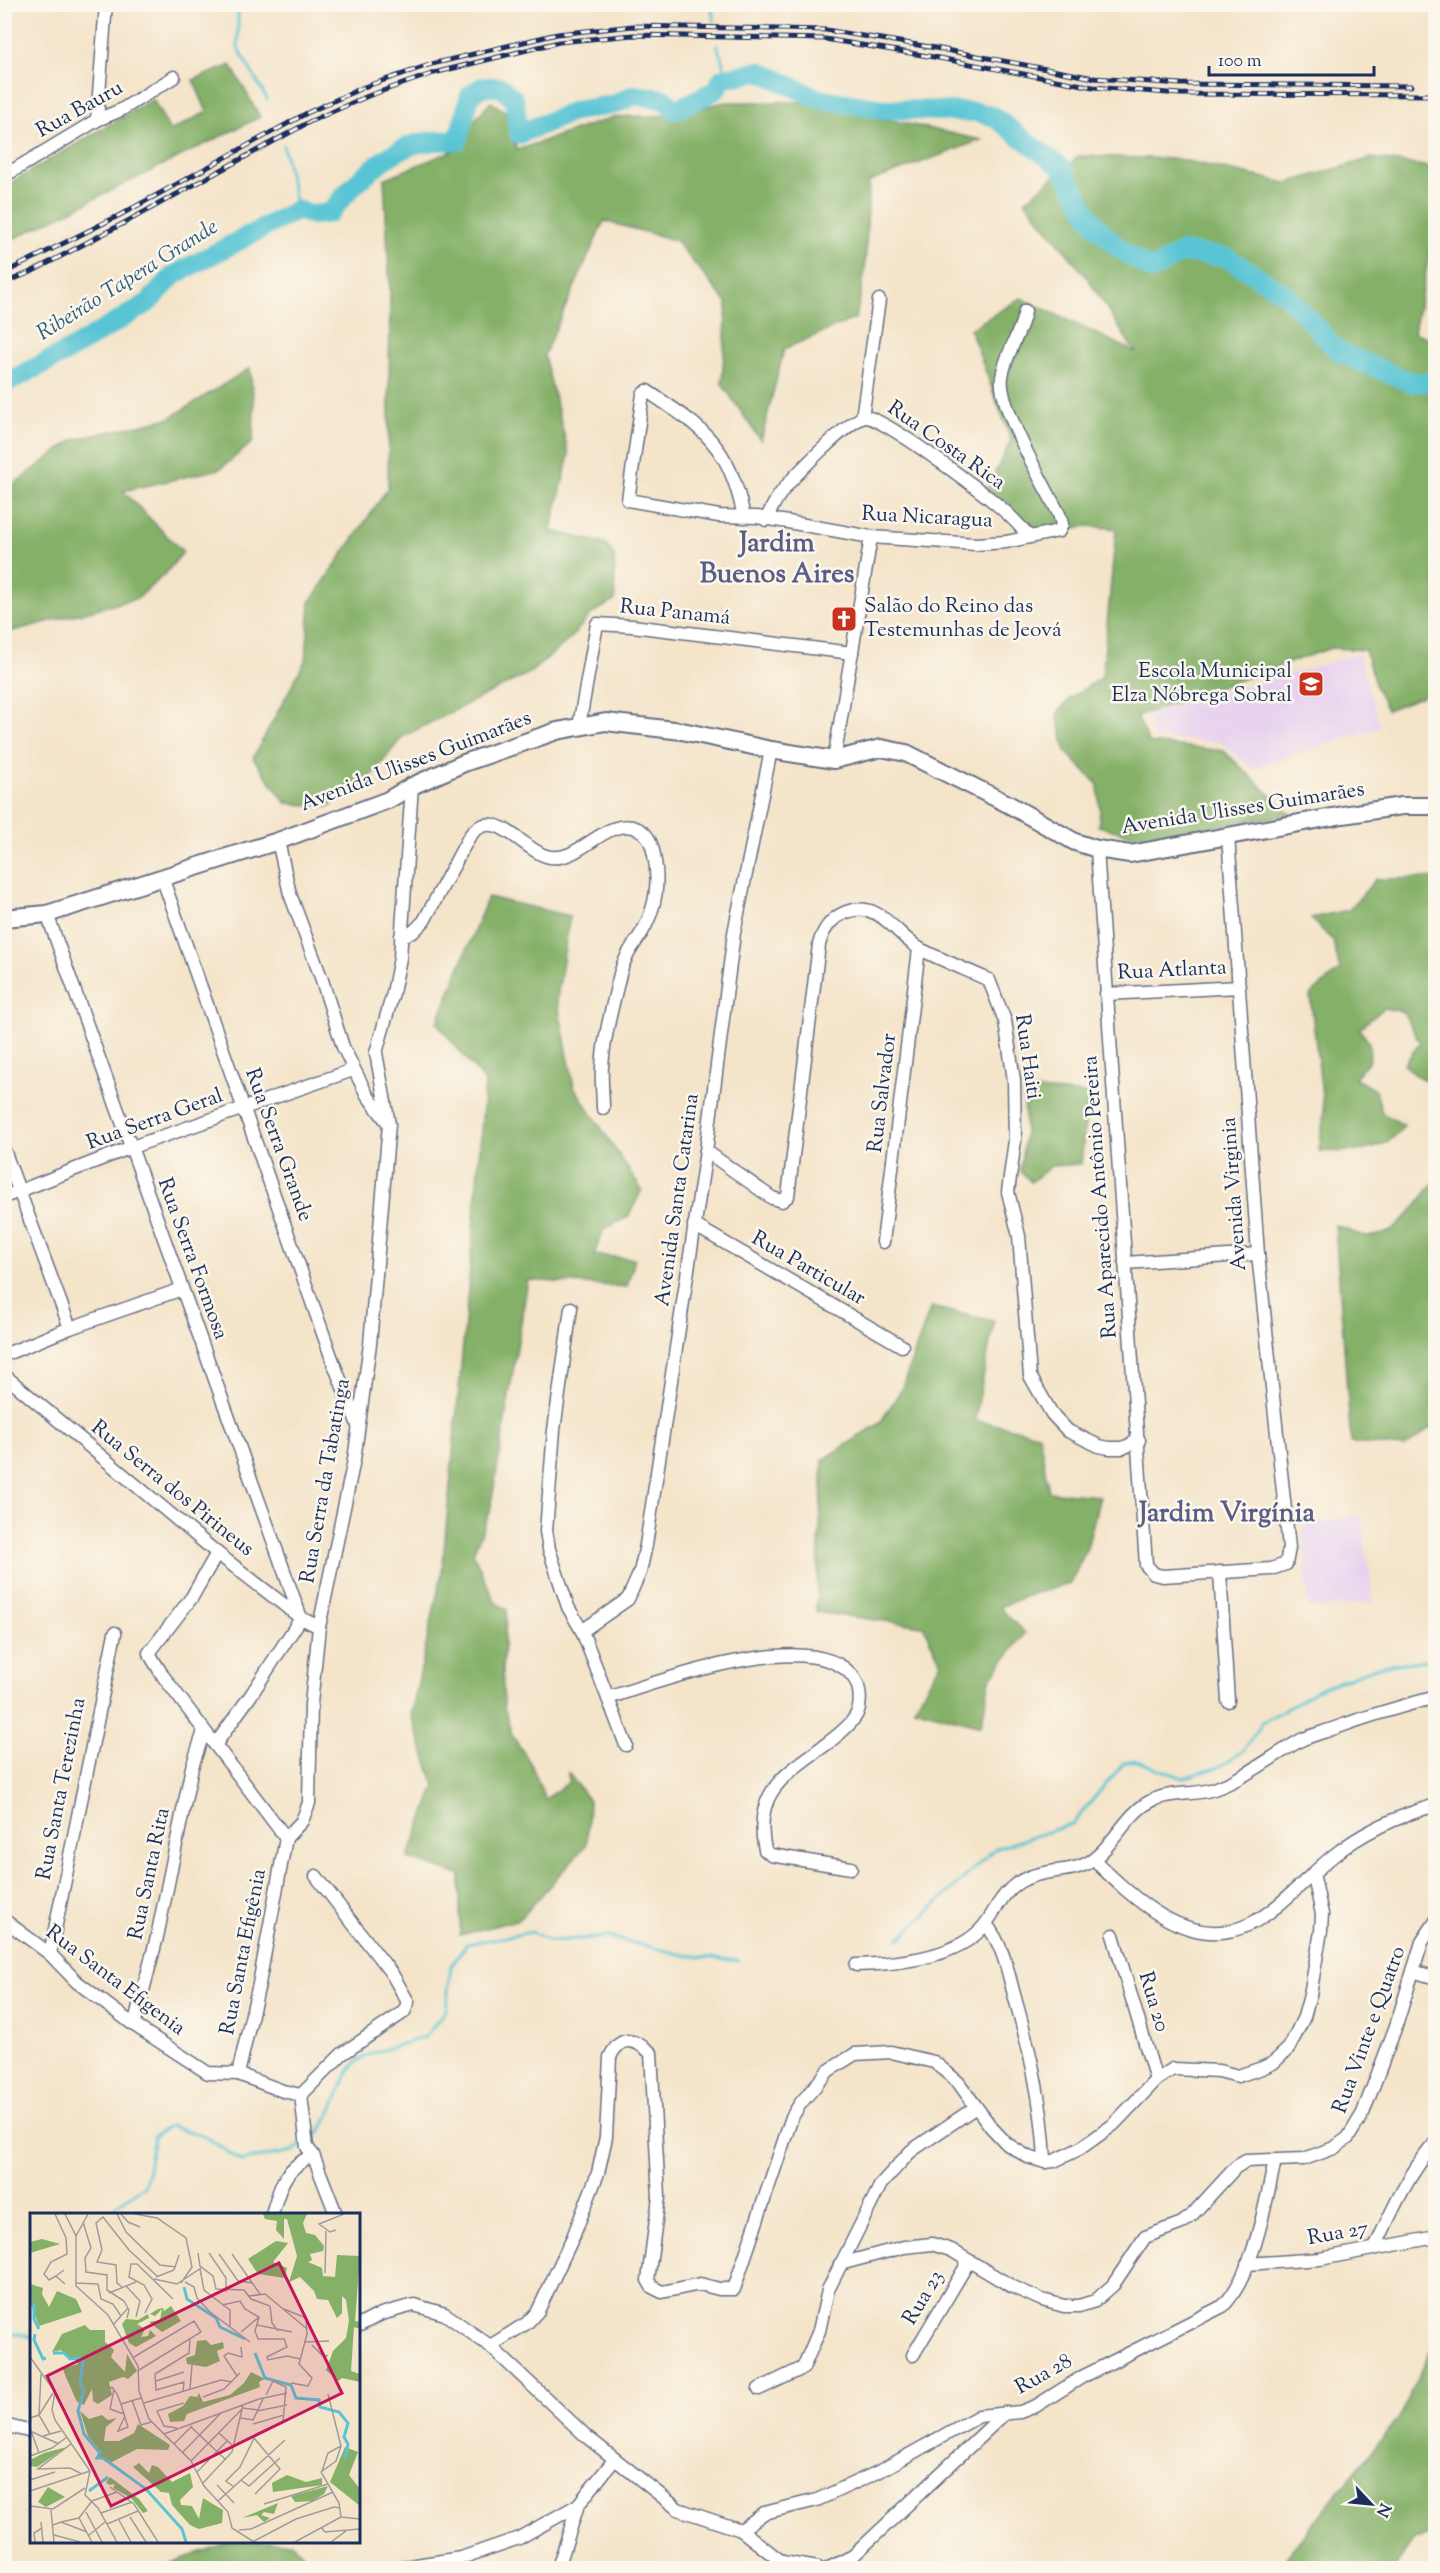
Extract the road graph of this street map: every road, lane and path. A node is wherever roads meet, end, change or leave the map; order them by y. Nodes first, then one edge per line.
1 (106, 4) edge
2 (174, 77) dead end
3 (97, 120) junction
4 (4, 176) edge
5 (879, 300) dead end
6 (1025, 311) dead end
7 (862, 418) junction
8 (744, 517) junction
9 (766, 520) junction
10 (871, 537) junction
11 (1030, 537) junction
12 (852, 653) junction
13 (579, 726) junction
14 (771, 750) junction
15 (834, 760) junction
16 (412, 786) junction
17 (1436, 806) edge
18 (1228, 836) junction
19 (278, 841) junction
20 (1096, 849) junction
21 (162, 877) junction
22 (47, 914) junction
23 (4, 918) edge
24 (401, 936) junction
25 (919, 949) junction
26 (1239, 987) junction
27 (1106, 994) junction
28 (353, 1070) junction
29 (603, 1108) dead end
30 (244, 1109) junction
31 (389, 1124) junction
32 (132, 1147) junction
33 (4, 1150) edge
34 (706, 1151) junction
35 (20, 1192) junction
36 (4, 1197) edge
37 (694, 1226) junction
38 (884, 1242) dead end
39 (1258, 1254) junction
40 (1125, 1263) junction
41 (182, 1289) junction
42 (571, 1308) dead end
43 (70, 1328) junction
44 (902, 1346) dead end
45 (4, 1355) edge
46 (4, 1375) edge
47 (359, 1426) junction
48 (1139, 1440) junction
49 (217, 1553) junction
50 (1220, 1572) junction
51 (301, 1618) junction
52 (319, 1628) junction
53 (582, 1631) junction
54 (115, 1633) dead end
55 (1436, 1697) edge
56 (608, 1698) junction
57 (1228, 1701) dead end
58 (204, 1731) junction
59 (215, 1745) junction
60 (626, 1745) dead end
61 (1436, 1805) edge
62 (286, 1838) junction
63 (1094, 1860) junction
64 (851, 1868) dead end
65 (1313, 1873) junction
66 (316, 1876) dead end
67 (4, 1920) edge
68 (1436, 1921) edge
69 (986, 1924) junction
70 (1113, 1935) dead end
71 (50, 1954) junction
72 (856, 1965) dead end
73 (1413, 1971) junction
74 (1436, 1978) edge
75 (134, 2025) junction
76 (238, 2074) junction
77 (1156, 2080) junction
78 (301, 2095) junction
79 (976, 2107) junction
80 (1436, 2142) edge
81 (310, 2151) junction
82 (1275, 2161) junction
83 (1045, 2162) junction
84 (272, 2213) edge
85 (336, 2213) edge
86 (1436, 2237) edge
87 (1375, 2248) junction
88 (969, 2260) junction
89 (840, 2264) junction
90 (1247, 2264) junction
91 (360, 2325) edge
92 (490, 2346) junction
93 (912, 2355) dead end
94 (759, 2389) dead end
95 (1005, 2413) junction
96 (4, 2425) edge
97 (30, 2432) edge
98 (614, 2460) junction
99 (578, 2505) junction
100 (741, 2530) junction
101 (397, 2568) edge
102 (558, 2568) edge
103 (818, 2568) edge
104 (829, 2568) edge

1 - 3 street
2 - 3 street, Rua Bauru
3 - 4 street, Rua Bauru
5 - 7 street
6 - 11 street, Rua Nicaragua
7 - 9 street, Rua Costa Rica
7 - 11 street, Rua Costa Rica
8 - 8 street, Rua Nicaragua
8 - 9 street, Rua Nicaragua
9 - 10 street, Rua Nicaragua
10 - 11 street, Rua Nicaragua
10 - 12 street
12 - 13 street, Rua Panamá
12 - 15 street
13 - 14 main road, Avenida Ulisses Guimarães
13 - 16 main road, Avenida Ulisses Guimarães
14 - 15 main road, Avenida Ulisses Guimarães
14 - 34 street, Avenida Santa Catarina
15 - 20 main road, Avenida Ulisses Guimarães
16 - 19 main road, Avenida Ulisses Guimarães
16 - 24 street, Rua Serra da Tabatinga
17 - 18 main road, Avenida Ulisses Guimarães
18 - 20 main road, Avenida Ulisses Guimarães
18 - 26 street, Avenida Virginia
19 - 21 main road, Avenida Ulisses Guimarães
19 - 28 street
20 - 27 street, Rua Aparecido Antônio Pereira
21 - 22 main road, Avenida Ulisses Guimarães
21 - 30 street, Rua Serra Grande
22 - 23 main road, Avenida Ulisses Guimarães
22 - 32 street, Rua Serra Formosa
24 - 29 street
24 - 31 street, Rua Serra da Tabatinga
25 - 34 street, Rua Haiti
25 - 38 street, Rua Salvador
25 - 48 street, Rua Haiti
26 - 27 street, Rua Atlanta
26 - 39 street, Avenida Virginia
27 - 40 street, Rua Aparecido Antônio Pereira
28 - 30 street, Rua Serra Geral
28 - 31 street
30 - 32 street, Rua Serra Geral
30 - 47 street, Rua Serra Grande
31 - 47 street, Rua Serra da Tabatinga
32 - 35 street, Rua Serra Geral
32 - 41 street, Rua Serra Formosa
33 - 35 street
34 - 37 street, Avenida Santa Catarina
35 - 36 street, Rua Serra Geral
35 - 43 street
37 - 44 street, Rua Particular
37 - 53 street, Avenida Santa Catarina
39 - 40 street
39 - 50 street, Avenida Virginia
40 - 48 street, Rua Aparecido Antônio Pereira
41 - 43 street
41 - 51 street, Rua Serra Formosa
42 - 53 street
43 - 45 street
46 - 49 street, Rua Serra dos Pirineus
47 - 52 street, Rua Serra da Tabatinga
48 - 50 street, Rua Aparecido Antônio Pereira
49 - 51 street, Rua Serra dos Pirineus
49 - 58 street
50 - 57 street
51 - 52 street, Rua Serra dos Pirineus
51 - 59 street
52 - 62 street, Rua Serra da Tabatinga
53 - 56 street
54 - 71 street, Rua Santa Terezinha
55 - 63 street
56 - 60 street
56 - 64 street
58 - 59 street
58 - 75 street, Rua Santa Rita
59 - 62 street
61 - 65 street
62 - 76 street, Rua Santa Efigênia
63 - 65 street
63 - 69 street
65 - 77 street
66 - 78 street
67 - 71 street, Rua Santa Efigenia
68 - 73 street, Rua Vinte e Quatro
69 - 72 street
69 - 83 street
70 - 77 street, Rua 20
71 - 75 street, Rua Santa Efigenia
73 - 74 street
73 - 82 street, Rua Vinte e Quatro
75 - 76 street, Rua Santa Efigenia
76 - 78 street, Rua Santa Efigenia
77 - 83 street
78 - 81 street
79 - 83 street
79 - 89 street
79 - 92 street
80 - 87 street
81 - 84 street
81 - 85 street
82 - 88 street, Rua Vinte e Quatro
82 - 90 street, Rua 28
86 - 87 street, Rua 27
87 - 90 street, Rua 27
88 - 89 street, Rua Vinte e Quatro
88 - 93 street, Rua 23
89 - 94 street
90 - 95 street, Rua 28
91 - 92 street
92 - 98 street
95 - 100 street, Rua 28
95 - 104 street
96 - 97 street
98 - 99 street
98 - 100 street
99 - 101 street
99 - 102 street
100 - 103 street

